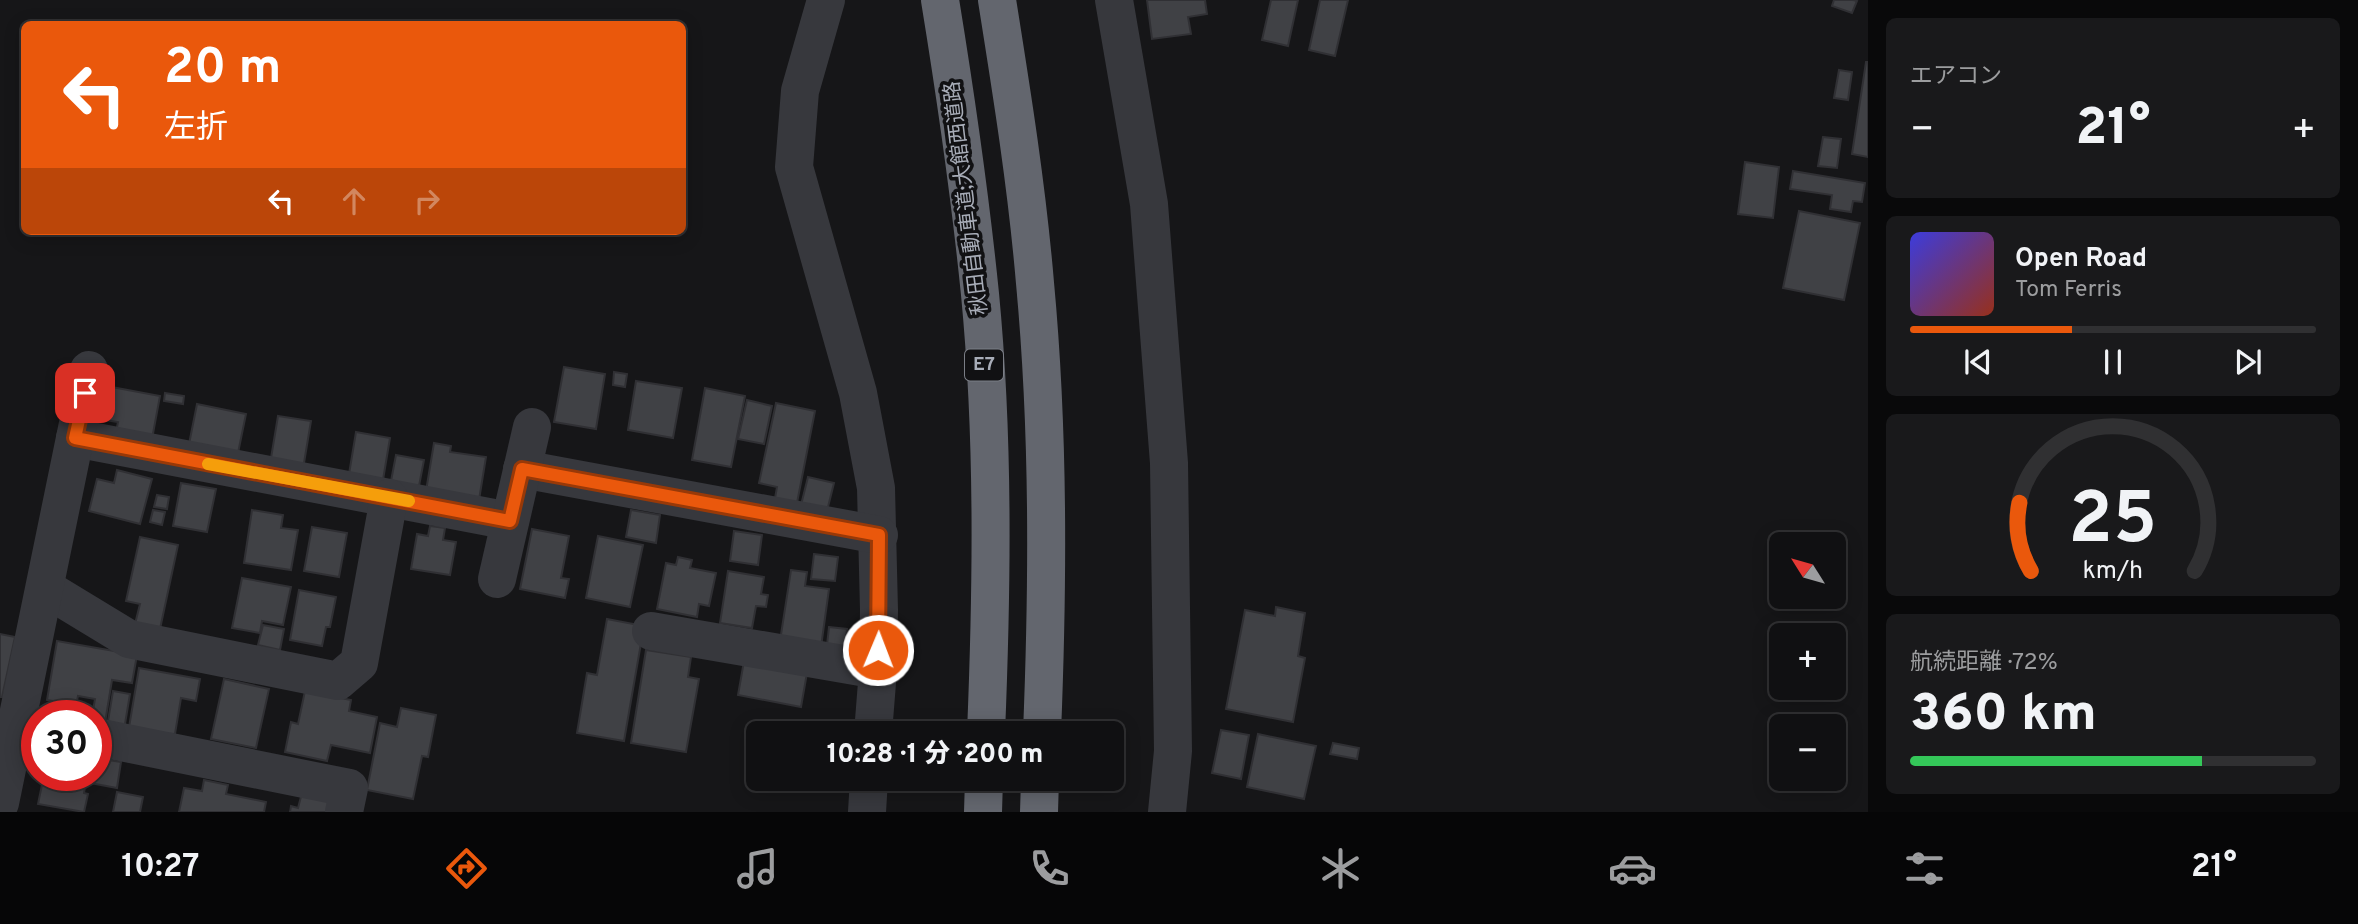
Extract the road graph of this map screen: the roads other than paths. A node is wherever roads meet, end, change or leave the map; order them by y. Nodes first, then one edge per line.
1 (826, 0) edge
2 (940, 0) edge
3 (997, 0) edge
4 (1114, 0) edge
5 (89, 370) dead end
6 (532, 427) dead end
7 (75, 438) junction
8 (522, 469) junction
9 (389, 498) junction
10 (510, 521) junction
11 (879, 535) junction
12 (497, 579) dead end
13 (45, 588) junction
14 (651, 631) dead end
15 (878, 670) junction
16 (30, 700) edge
17 (874, 721) edge
18 (987, 721) edge
19 (1042, 721) edge
20 (21, 736) edge
21 (112, 740) edge
22 (2, 779) edge
23 (868, 791) edge
24 (984, 791) edge
25 (1040, 791) edge
26 (344, 812) edge
27 (867, 812) edge
28 (983, 812) edge
29 (1039, 812) edge
30 (1167, 812) edge

1 - 11 street
2 - 18 highway, 秋田自動車道;大館西道路 / E7
3 - 19 highway
4 - 30 street
5 - 7 street
6 - 8 street
7 - 9 street
7 - 13 street
8 - 10 street
8 - 11 street
9 - 10 street
9 - 13 street
10 - 12 street
11 - 15 street
13 - 16 street
14 - 15 street
15 - 17 street
20 - 22 street
21 - 26 street
23 - 27 street
24 - 28 highway
25 - 29 highway

